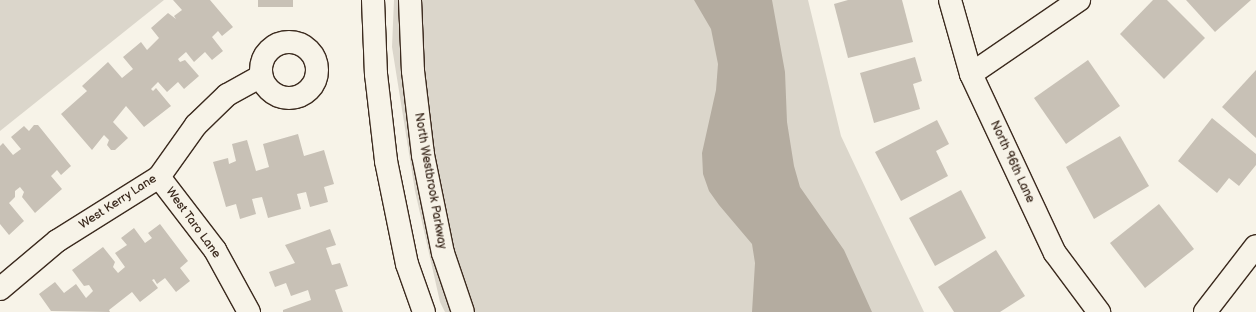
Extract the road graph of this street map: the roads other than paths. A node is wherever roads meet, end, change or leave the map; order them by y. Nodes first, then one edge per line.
1 (373, 0) edge
2 (410, 0) edge
3 (950, 0) edge
4 (1079, 0) edge
5 (970, 74) junction
6 (261, 76) dead end
7 (159, 177) junction
8 (1256, 246) edge
9 (0, 289) edge
10 (249, 312) edge
11 (424, 312) edge
12 (463, 312) edge
13 (1099, 312) edge
14 (1205, 312) edge

1 - 11 street
2 - 12 street, North Westbrook Parkway
3 - 5 street, North 96th Lane
4 - 5 street
5 - 13 street, North 96th Lane
6 - 7 street, West Kerry Lane
7 - 9 street, West Kerry Lane
7 - 10 street, West Taro Lane
8 - 14 street

